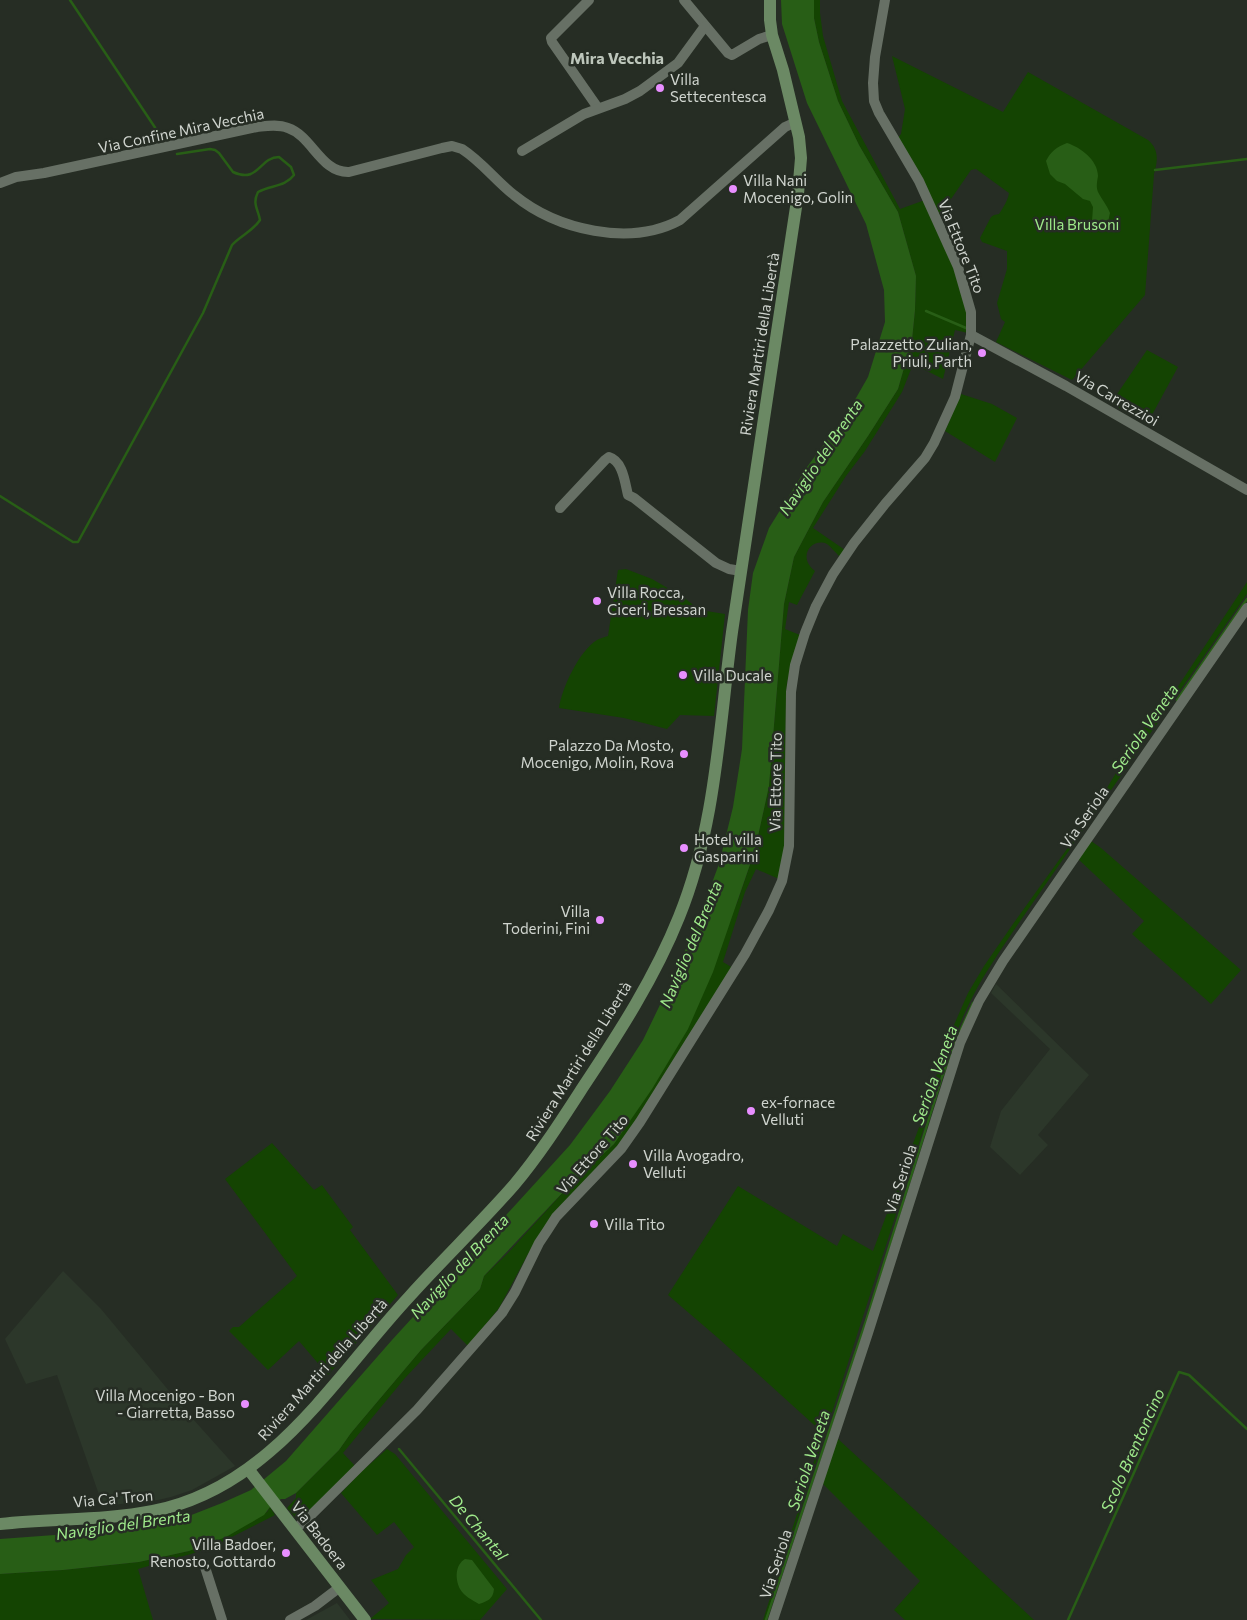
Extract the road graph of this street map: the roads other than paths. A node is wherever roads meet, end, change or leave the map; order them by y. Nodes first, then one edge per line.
1 (589, 0) edge
2 (684, 0) edge
3 (770, 0) edge
4 (885, 0) edge
5 (705, 26) junction
6 (772, 35) junction
7 (598, 108) junction
8 (796, 122) junction
9 (522, 151) dead end
10 (0, 184) edge
11 (971, 335) junction
12 (1247, 490) edge
13 (560, 508) dead end
14 (741, 571) junction
15 (1247, 608) edge
16 (249, 1470) junction
17 (0, 1524) edge
18 (295, 1529) junction
19 (204, 1564) dead end
20 (340, 1587) junction
21 (222, 1620) edge
22 (290, 1620) edge
23 (365, 1620) edge
24 (773, 1620) edge

1 - 7 street
2 - 5 street
3 - 6 main road, Riviera Martiri della Libertà
4 - 11 street, Via Ettore Tito
5 - 6 street
5 - 7 street
6 - 8 main road, Riviera Martiri della Libertà
7 - 9 street
8 - 10 street, Via Confine Mira Vecchia
8 - 14 main road, Riviera Martiri della Libertà
11 - 12 street, Via Carrezzioi
11 - 18 street, Via Ettore Tito
13 - 14 street
14 - 16 main road, Riviera Martiri della Libertà
15 - 24 street, Via Seriola
16 - 17 main road, Via Ca' Tron
16 - 18 main road, Via Badoera
18 - 20 main road, Via Badoera
19 - 21 street
20 - 22 street
20 - 23 main road, Via Badoera

